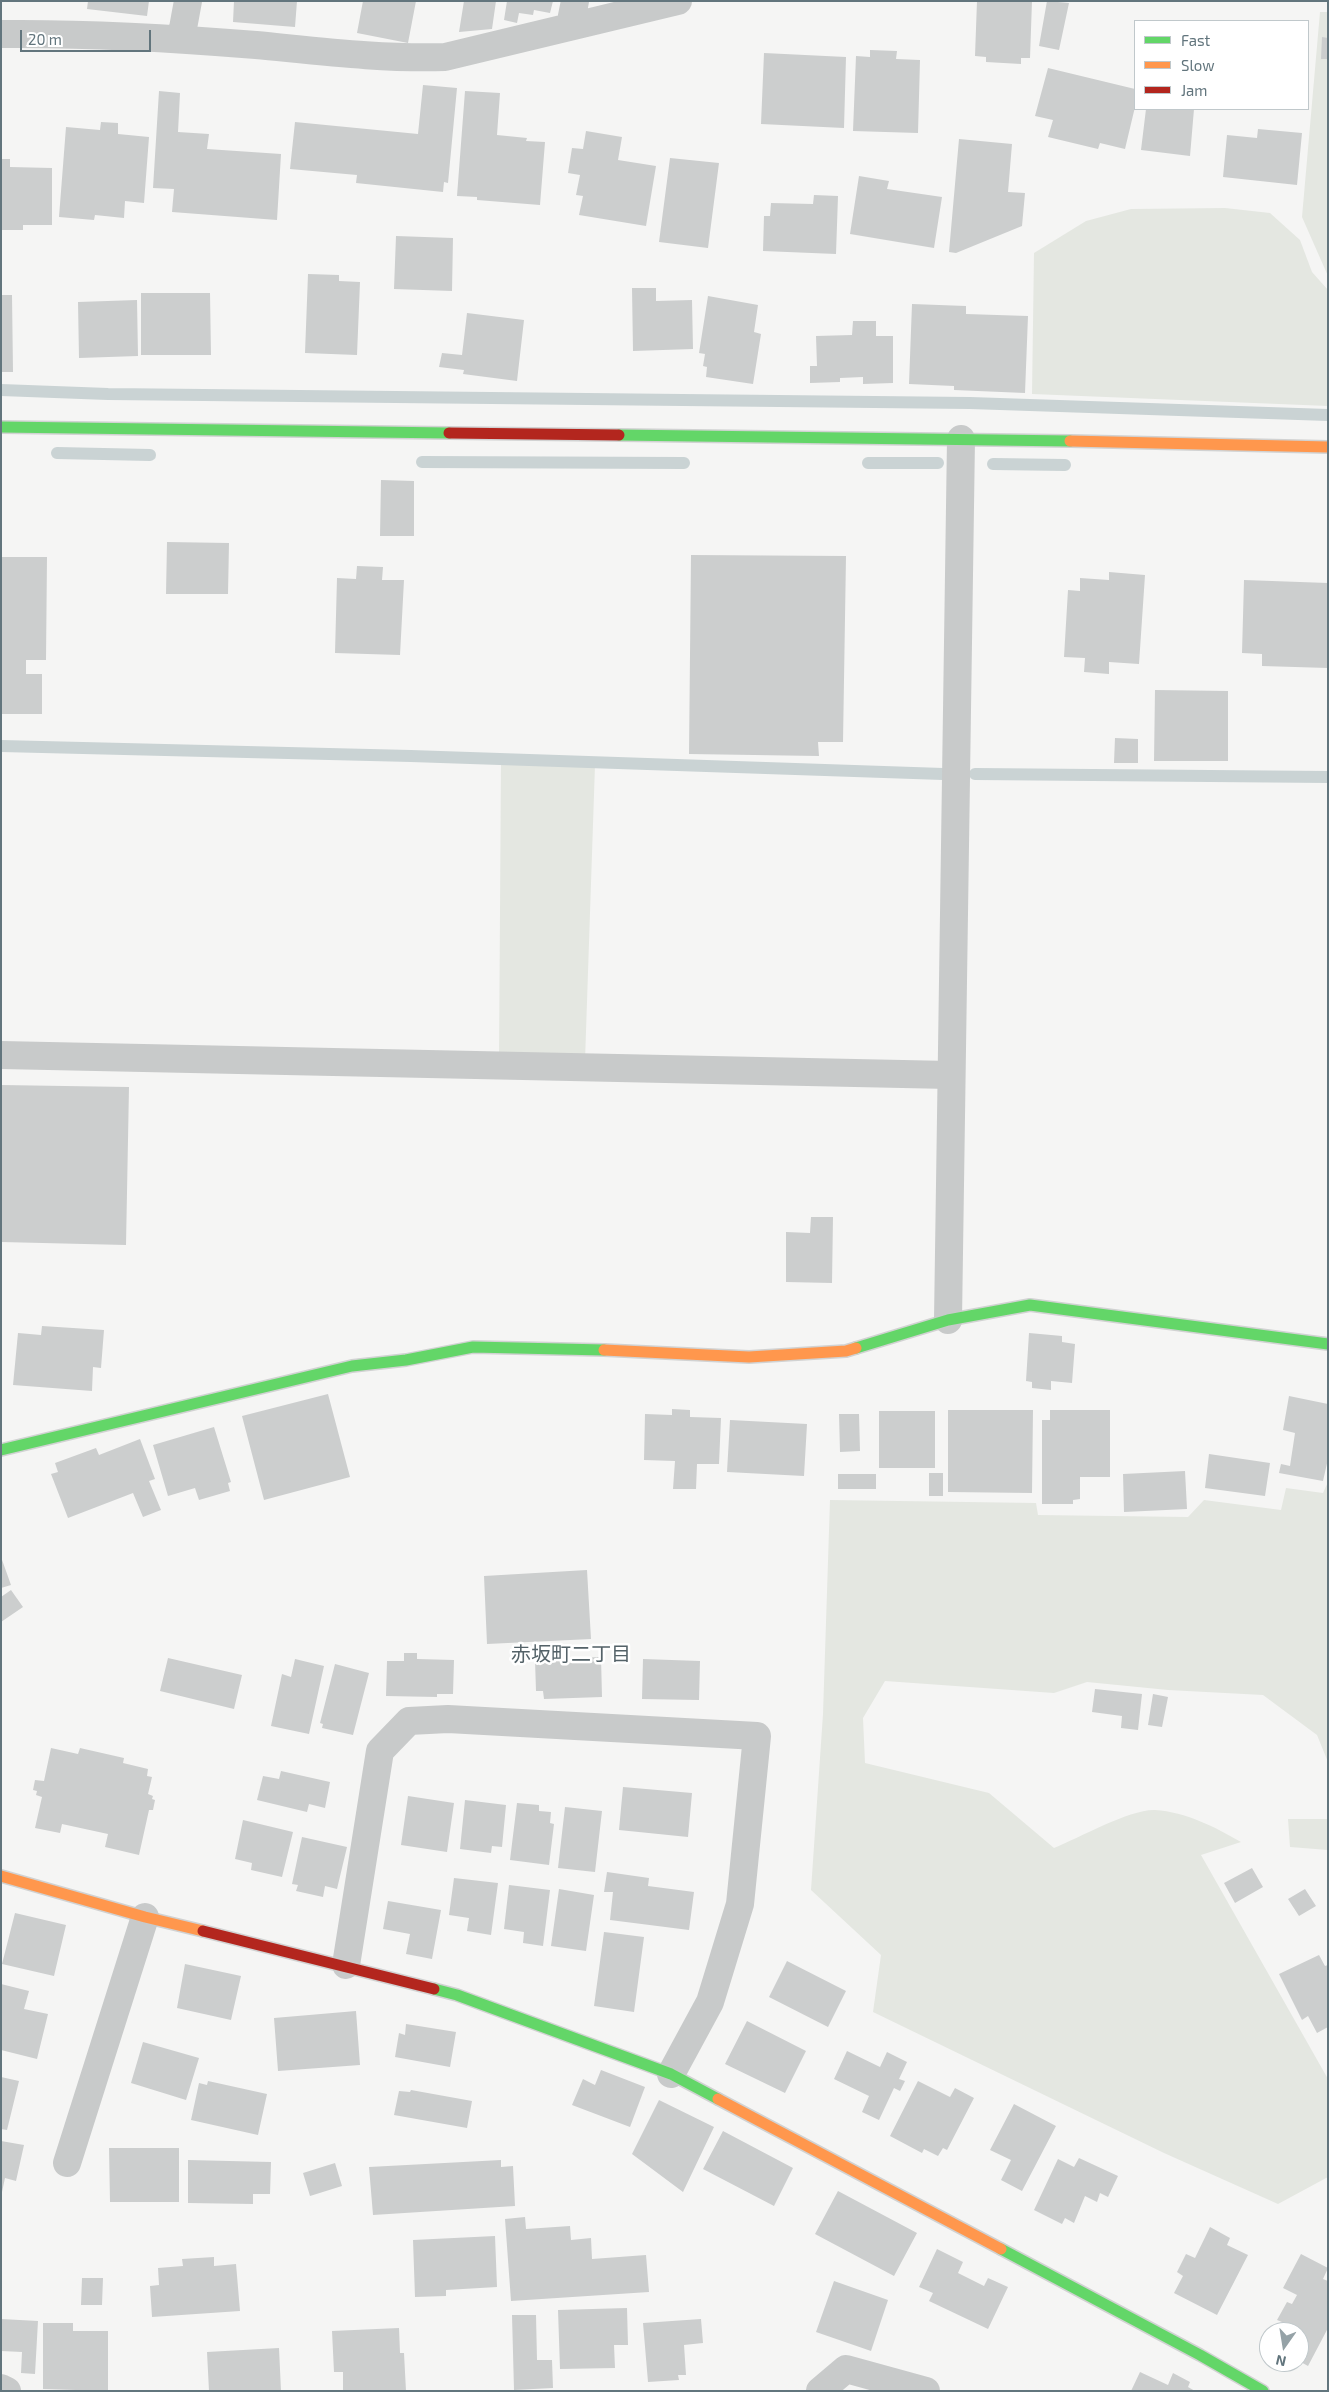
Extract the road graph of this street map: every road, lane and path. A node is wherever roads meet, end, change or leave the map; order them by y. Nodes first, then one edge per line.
1 (188, 1) edge
2 (678, 1) edge
3 (572, 14) edge
4 (1, 34) edge
5 (181, 39) junction
6 (1, 427) edge
7 (961, 439) junction
8 (1328, 447) edge
9 (1, 1055) edge
10 (950, 1075) junction
11 (948, 1320) junction
12 (1328, 1344) edge
13 (1, 1450) edge
14 (1, 1876) edge
15 (145, 1917) junction
16 (346, 1965) junction
17 (671, 2074) junction
18 (67, 2163) dead end
19 (1, 2388) edge
20 (7, 2391) edge
21 (820, 2391) edge
22 (926, 2391) edge
23 (1263, 2391) edge

1 - 5 street
2 - 3 street
3 - 5 street
4 - 5 street
6 - 7 street
7 - 8 street
7 - 10 street
9 - 10 street
10 - 11 street
11 - 12 street
11 - 13 street
14 - 15 street
15 - 16 street
15 - 18 street
16 - 17 street
16 - 17 street
17 - 23 street
19 - 20 street
21 - 22 street

